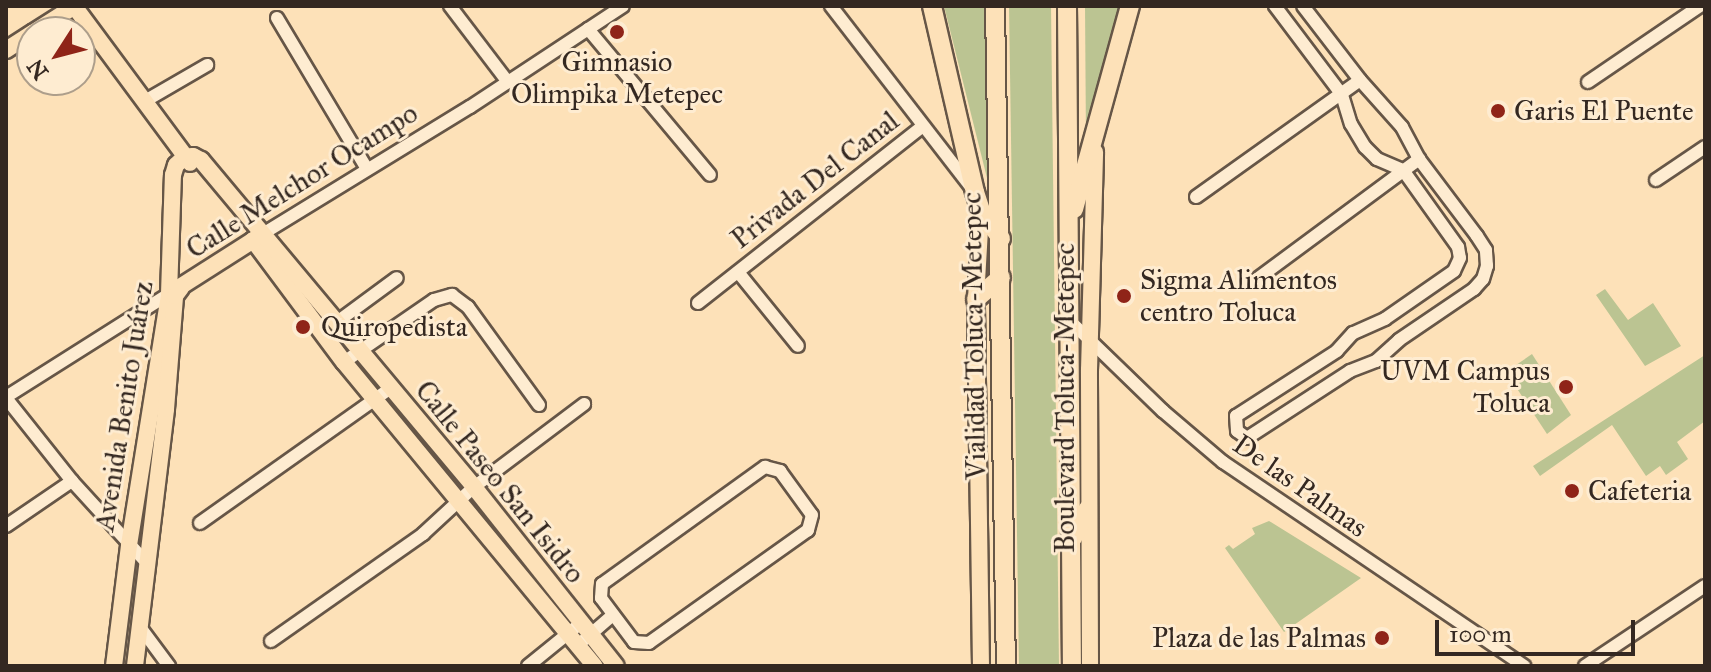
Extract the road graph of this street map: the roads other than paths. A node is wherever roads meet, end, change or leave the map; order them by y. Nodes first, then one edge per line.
1 (74, 6) edge
2 (450, 6) edge
3 (623, 6) edge
4 (831, 6) edge
5 (932, 6) edge
6 (995, 6) edge
7 (1067, 6) edge
8 (1130, 6) edge
9 (1275, 6) edge
10 (1303, 6) edge
11 (1700, 6) edge
12 (277, 18) dead end
13 (588, 29) junction
14 (207, 65) dead end
15 (1360, 80) junction
16 (508, 82) junction
17 (1588, 82) dead end
18 (1342, 95) junction
19 (145, 101) junction
20 (162, 125) junction
21 (922, 127) junction
22 (1095, 131) junction
23 (1705, 147) edge
24 (185, 157) junction
25 (1419, 159) junction
26 (367, 169) junction
27 (1403, 170) junction
28 (173, 175) junction
29 (710, 175) dead end
30 (1656, 180) dead end
31 (975, 192) junction
32 (1196, 197) dead end
33 (981, 211) junction
34 (1068, 231) junction
35 (257, 238) junction
36 (1001, 239) junction
37 (738, 272) junction
38 (1001, 277) junction
39 (397, 278) dead end
40 (1257, 279) dead end
41 (175, 291) junction
42 (976, 299) junction
43 (698, 303) dead end
44 (1385, 319) junction
45 (1069, 320) junction
46 (337, 322) junction
47 (1090, 339) junction
48 (1399, 340) junction
49 (798, 346) dead end
50 (361, 350) junction
51 (1337, 351) junction
52 (344, 362) junction
53 (1089, 370) junction
54 (1069, 371) junction
55 (1350, 371) junction
56 (391, 388) junction
57 (6, 398) edge
58 (375, 400) junction
59 (584, 404) dead end
60 (539, 405) dead end
61 (72, 481) junction
62 (474, 487) junction
63 (460, 502) junction
64 (1088, 509) junction
65 (200, 523) dead end
66 (6, 526) edge
67 (1072, 540) junction
68 (129, 545) junction
69 (527, 554) junction
70 (146, 562) junction
71 (513, 565) junction
72 (1705, 586) edge
73 (612, 616) junction
74 (140, 627) junction
75 (579, 634) junction
76 (271, 641) dead end
77 (114, 666) edge
78 (135, 666) edge
79 (169, 666) edge
80 (528, 666) edge
81 (595, 666) edge
82 (616, 666) edge
83 (981, 666) edge
84 (1006, 666) edge
85 (1072, 666) edge
86 (1090, 666) edge
87 (1524, 666) edge
88 (1585, 666) edge

1 - 19 main road, Calle Paseo San Isidro
2 - 16 street
3 - 13 street, Calle Melchor Ocampo
4 - 21 street
5 - 31 highway
6 - 36 highway, Vialidad Toluca-Metepec
7 - 34 highway
8 - 22 highway
9 - 18 street
10 - 15 street
11 - 17 street
12 - 26 street
13 - 16 street, Calle Melchor Ocampo
13 - 29 street
14 - 19 street
15 - 18 street
15 - 25 street
16 - 26 street, Calle Melchor Ocampo
18 - 27 street
18 - 32 street
19 - 20 main road, Calle Paseo San Isidro
20 - 24 main road, Calle Paseo San Isidro
20 - 28 main road, Avenida Benito Juárez
21 - 31 street
21 - 37 street, Privada Del Canal
22 - 34 highway
22 - 47 main road, Boulevard Toluca-Metepec
23 - 30 street
24 - 28 main road
24 - 35 main road, Calle Paseo San Isidro
25 - 27 street
25 - 48 street
26 - 35 street, Calle Melchor Ocampo
27 - 40 street
27 - 44 street
28 - 41 main road, Avenida Benito Juárez
31 - 33 highway
33 - 36 highway
33 - 42 main road
34 - 45 highway
35 - 41 main road, Calle Melchor Ocampo
35 - 46 main road, Calle Paseo San Isidro
35 - 52 main road, Calle Paseo San Isidro
36 - 38 highway, Vialidad Toluca-Metepec
37 - 43 street, Privada Del Canal
37 - 49 street, Privada Del Canal
38 - 42 highway
38 - 84 highway, Vialidad Toluca-Metepec
39 - 46 street
41 - 57 street, Calle Melchor Ocampo
41 - 68 main road, Avenida Benito Juárez
41 - 70 main road, Avenida Benito Juárez
42 - 83 main road
44 - 48 street
44 - 51 street
45 - 47 street, De las Palmas
45 - 54 highway
46 - 50 main road, Calle Paseo San Isidro
47 - 53 main road, Boulevard Toluca-Metepec
47 - 87 street, De las Palmas
48 - 55 street
50 - 52 street
50 - 56 main road, Calle Paseo San Isidro
50 - 60 street
51 - 55 street
51 - 55 street
52 - 58 main road, Calle Paseo San Isidro
53 - 54 highway
53 - 64 main road, Boulevard Toluca-Metepec
54 - 67 highway
56 - 58 street
56 - 62 main road, Calle Paseo San Isidro
57 - 61 street
58 - 63 main road, Calle Paseo San Isidro
58 - 65 street
59 - 62 street
61 - 66 street
61 - 68 street
62 - 63 street
62 - 69 main road, Calle Paseo San Isidro
63 - 71 main road, Calle Paseo San Isidro
63 - 76 street
64 - 67 highway
64 - 86 main road, Boulevard Toluca-Metepec
67 - 85 highway
68 - 70 street
68 - 77 main road, Avenida Benito Juárez
69 - 71 main road
69 - 75 main road, Calle Paseo San Isidro
70 - 74 main road, Avenida Benito Juárez
71 - 75 main road, Calle Paseo San Isidro
72 - 88 street
73 - 73 street
73 - 75 street
74 - 78 main road, Avenida Benito Juárez
74 - 79 street
75 - 80 street
75 - 81 main road, Calle Paseo San Isidro
75 - 82 main road, Calle Paseo San Isidro

